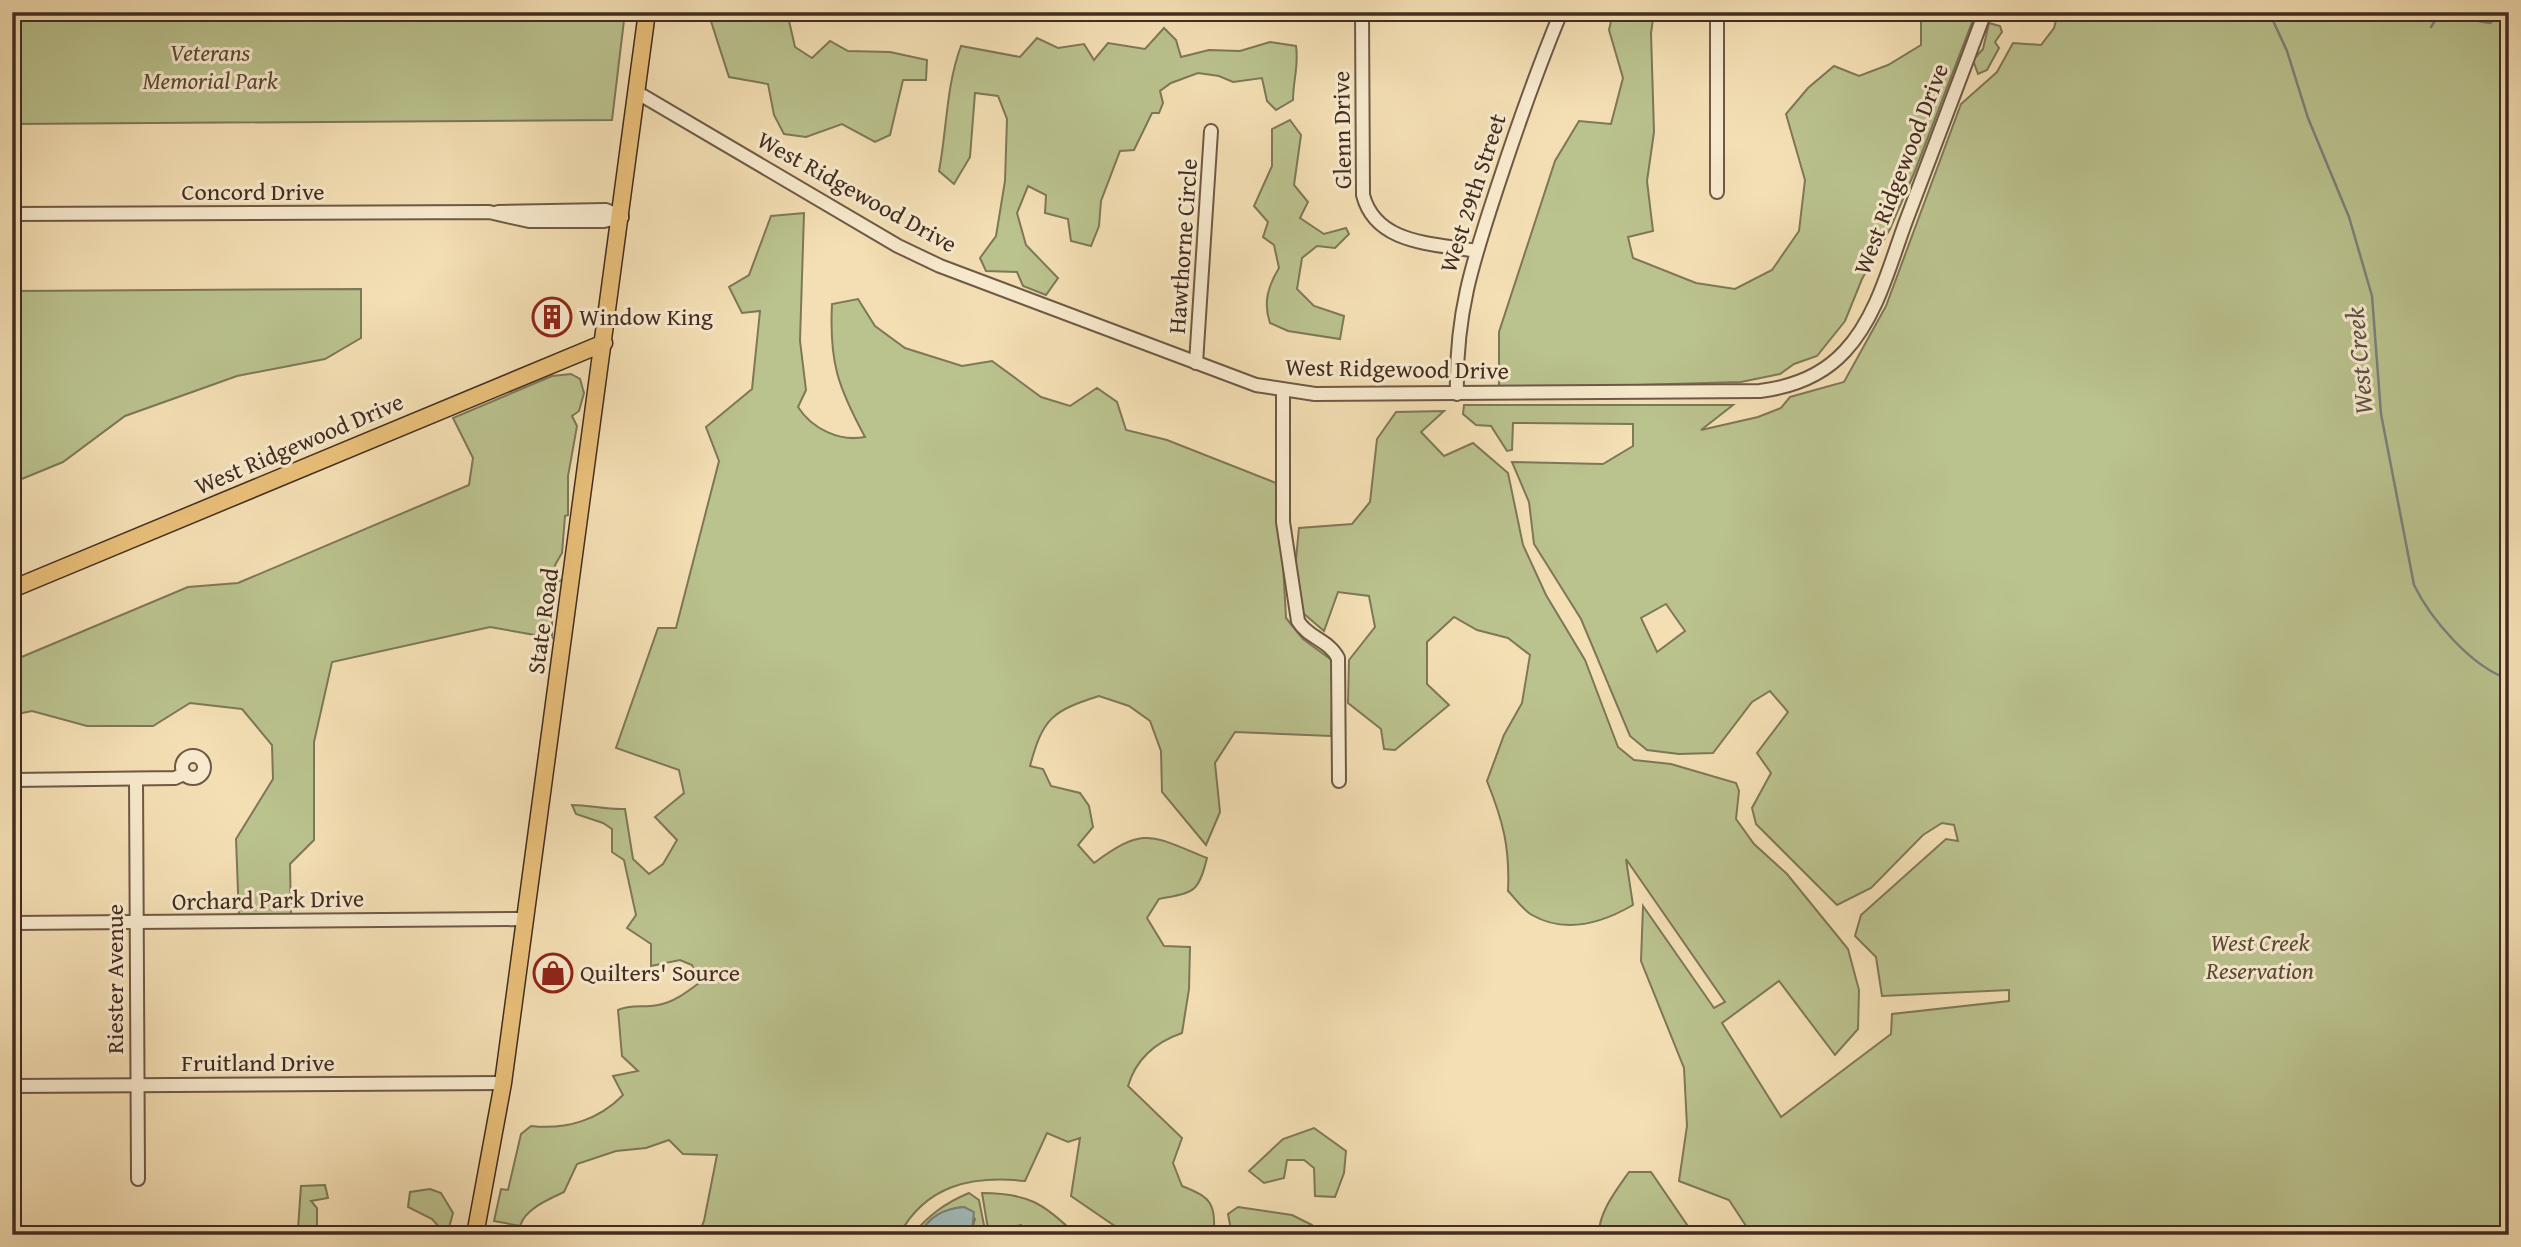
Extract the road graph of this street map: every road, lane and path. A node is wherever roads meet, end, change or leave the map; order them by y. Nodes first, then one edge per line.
1 (648, 12) edge
2 (1362, 12) edge
3 (1562, 12) edge
4 (1717, 12) edge
5 (1985, 12) edge
6 (638, 93) junction
7 (1211, 131) dead end
8 (1717, 192) dead end
9 (12, 214) edge
10 (622, 217) junction
11 (1476, 251) junction
12 (604, 343) junction
13 (1196, 363) junction
14 (1283, 391) junction
15 (1457, 394) junction
16 (12, 589) edge
17 (184, 774) dead end
18 (136, 779) junction
19 (12, 780) edge
20 (1339, 781) dead end
21 (524, 919) junction
22 (12, 923) edge
23 (136, 923) junction
24 (503, 1083) junction
25 (137, 1085) junction
26 (12, 1086) edge
27 (138, 1179) dead end
28 (475, 1235) edge

1 - 6 main road, State Road
2 - 11 street, Glenn Drive
3 - 11 street, West 29th Street
4 - 8 street
5 - 15 street, West Ridgewood Drive
6 - 10 main road, State Road
6 - 13 street, West Ridgewood Drive
7 - 13 street, Hawthorne Circle
9 - 10 street, Concord Drive
10 - 12 main road, State Road
11 - 15 street, West 29th Street
12 - 16 main road, West Ridgewood Drive
12 - 21 main road, State Road
13 - 14 street, West Ridgewood Drive
14 - 15 street, West Ridgewood Drive
14 - 20 street
17 - 18 street
18 - 19 street
18 - 23 street, Riester Avenue
21 - 23 street, Orchard Park Drive
21 - 24 main road, State Road
22 - 23 street, Orchard Park Drive
23 - 25 street, Riester Avenue
24 - 25 street, Fruitland Drive
24 - 28 main road, State Road
25 - 26 street, Fruitland Drive
25 - 27 street, Riester Avenue

